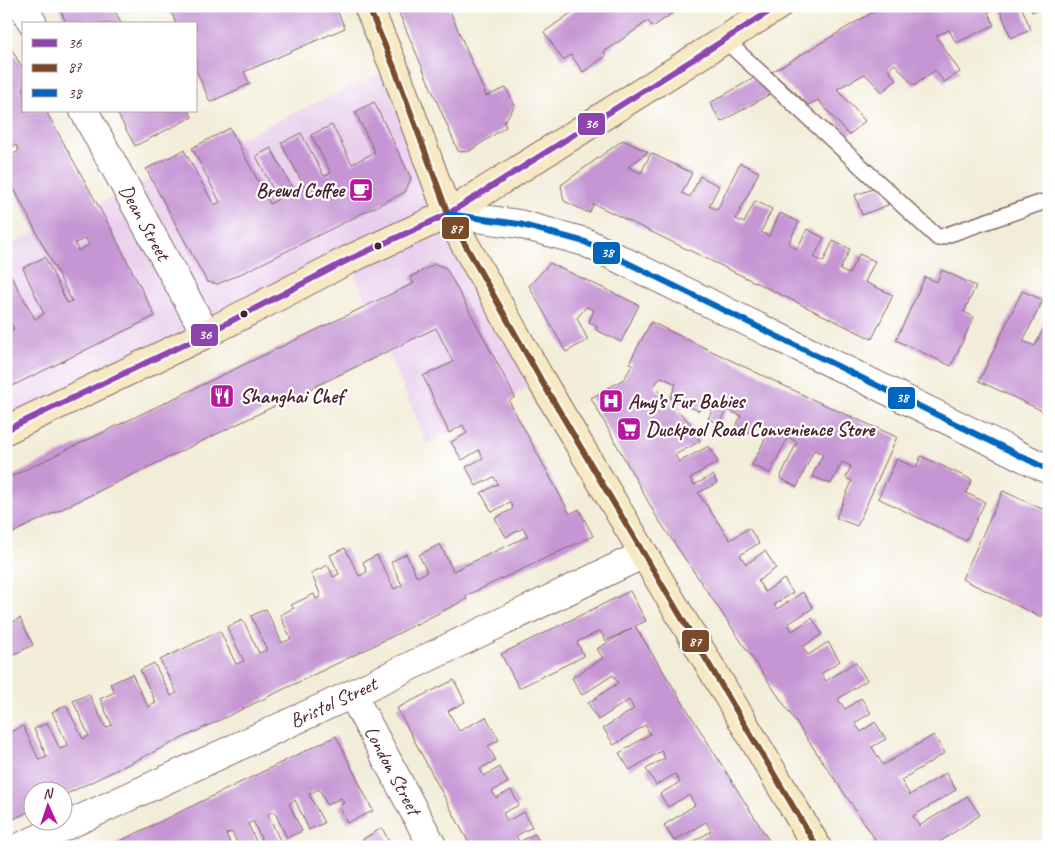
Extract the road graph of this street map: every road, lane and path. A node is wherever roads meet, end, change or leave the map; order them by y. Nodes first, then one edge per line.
1 (23, 6) edge
2 (368, 6) edge
3 (778, 6) edge
4 (32, 22) edge
5 (725, 40) junction
6 (85, 112) edge
7 (1049, 200) edge
8 (448, 214) junction
9 (206, 334) junction
10 (6, 430) edge
11 (1049, 470) edge
12 (644, 554) junction
13 (352, 694) junction
14 (20, 847) edge
15 (434, 847) edge
16 (816, 847) edge

1 - 4 street
2 - 8 street
3 - 5 street
5 - 7 lane
5 - 8 street
6 - 9 street, Dean Street
8 - 9 street
8 - 11 street
8 - 12 street
9 - 10 street
12 - 13 street, Bristol Street
12 - 16 street
13 - 14 street, Bristol Street
13 - 15 street, London Street

